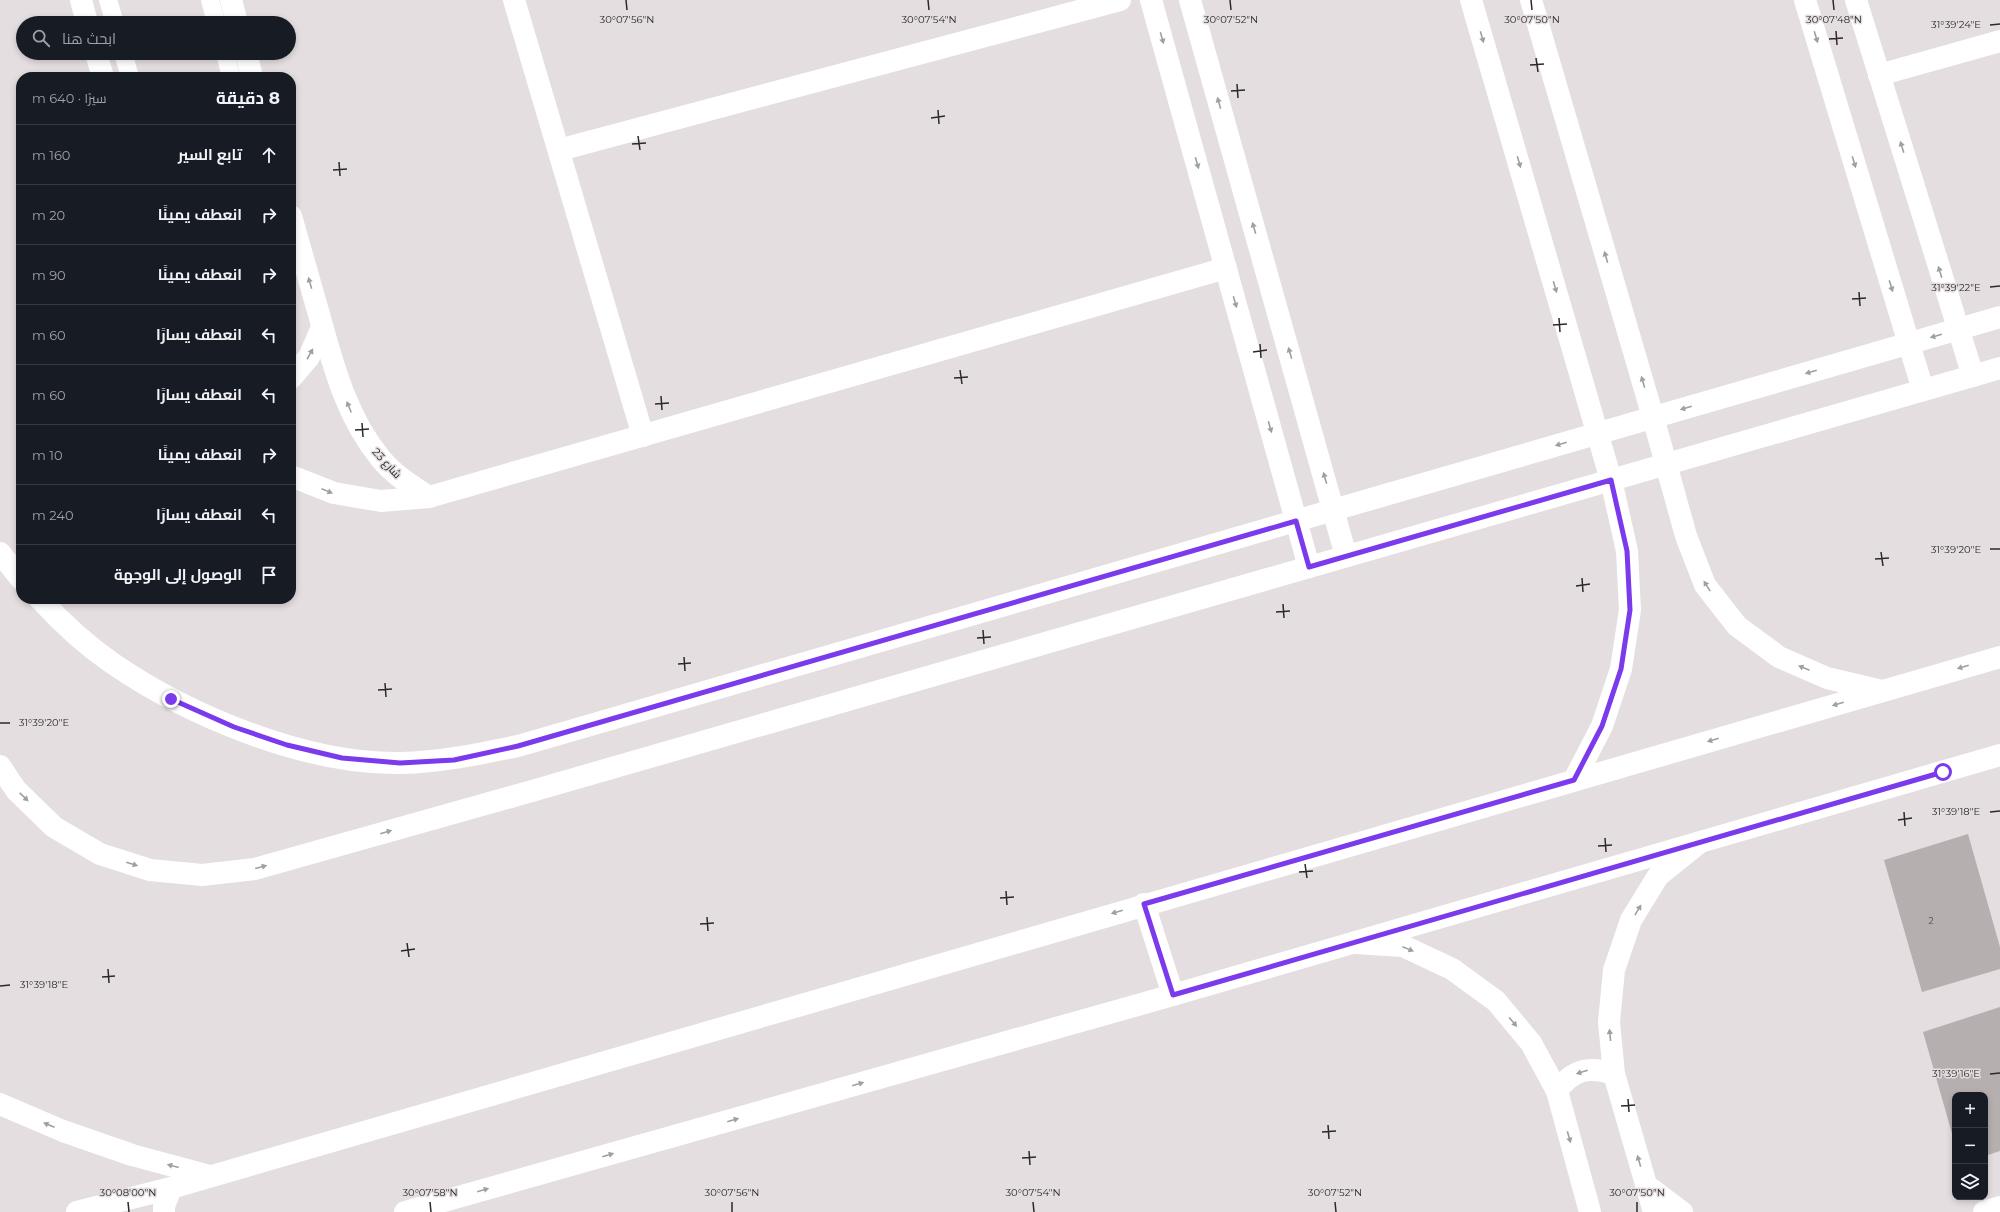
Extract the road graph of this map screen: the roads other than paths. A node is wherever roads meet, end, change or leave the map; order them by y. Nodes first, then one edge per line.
1 (81, 0) edge
2 (108, 0) edge
3 (210, 0) edge
4 (231, 0) edge
5 (514, 0) edge
6 (1120, 0) edge
7 (1152, 0) edge
8 (1190, 0) edge
9 (1471, 0) edge
10 (1531, 0) edge
11 (1805, 0) edge
12 (1856, 0) edge
13 (85, 16) edge
14 (112, 16) edge
15 (214, 16) edge
16 (235, 16) edge
17 (2000, 41) edge
18 (98, 60) edge
19 (125, 60) edge
20 (227, 60) edge
21 (248, 60) edge
22 (102, 72) edge
23 (129, 72) edge
24 (231, 72) edge
25 (251, 72) edge
26 (1879, 75) junction
27 (559, 150) junction
28 (296, 247) edge
29 (1226, 268) junction
30 (2000, 318) edge
31 (322, 327) junction
32 (1959, 330) junction
33 (1909, 344) junction
34 (2000, 368) edge
35 (296, 372) edge
36 (1973, 376) junction
37 (1923, 390) junction
38 (1654, 417) junction
39 (1598, 433) junction
40 (643, 436) junction
41 (1666, 463) junction
42 (296, 478) edge
43 (1611, 480) junction
44 (429, 497) junction
45 (1334, 510) junction
46 (1296, 521) junction
47 (0, 553) edge
48 (1346, 556) junction
49 (1309, 567) junction
50 (16, 573) edge
51 (44, 604) edge
52 (2000, 657) edge
53 (1882, 691) junction
54 (2000, 755) edge
55 (0, 766) edge
56 (1574, 780) junction
57 (1699, 843) junction
58 (1144, 904) junction
59 (1356, 943) junction
60 (1173, 995) junction
61 (1614, 1074) junction
62 (1557, 1091) junction
63 (0, 1104) edge
64 (210, 1176) junction
65 (1646, 1185) junction
66 (171, 1188) junction
67 (2000, 1208) edge
68 (77, 1212) edge
69 (164, 1212) edge
70 (405, 1212) edge
71 (1590, 1212) edge
72 (1654, 1212) edge
73 (1682, 1212) edge
74 (1984, 1212) edge

1 - 13 street
2 - 14 lane
3 - 15 lane
4 - 16 street
5 - 27 street
6 - 27 street
7 -> 29 street
45 -> 8 street
9 -> 39 street
38 -> 10 street
11 -> 33 street
12 - 26 street
17 - 26 street
18 - 22 street
19 - 23 lane
20 - 24 lane
21 - 25 street
32 -> 26 street
27 - 40 street
31 -> 28 street, شارع 23
29 - 40 street
29 -> 46 street
30 - 32 street
35 -> 31 street
44 -> 31 street, شارع 23
32 -> 33 street
32 - 36 street
33 - 37 street
33 -> 38 street
34 - 36 street
36 - 37 street
37 - 41 street
38 - 39 street
38 - 41 street
39 - 43 street
39 -> 45 street
40 - 44 street
41 - 43 street
53 -> 41 street
42 -> 44 street
43 - 48 street
43 - 56 street
45 - 46 street
45 - 48 street
46 - 49 street
46 - 51 street
47 - 50 street
48 - 49 street
55 -> 49 street
52 -> 53 street
53 -> 56 street
54 - 57 street
56 - 58 street
57 - 59 street
61 -> 57 street
58 - 60 street
58 -> 64 street
59 - 60 street
59 -> 62 street
70 -> 60 street
61 -> 62 street
65 -> 61 street
62 -> 71 street
64 -> 63 street
64 - 66 street
65 - 72 street
65 - 73 street
66 - 68 street
66 - 69 street
67 - 74 street

